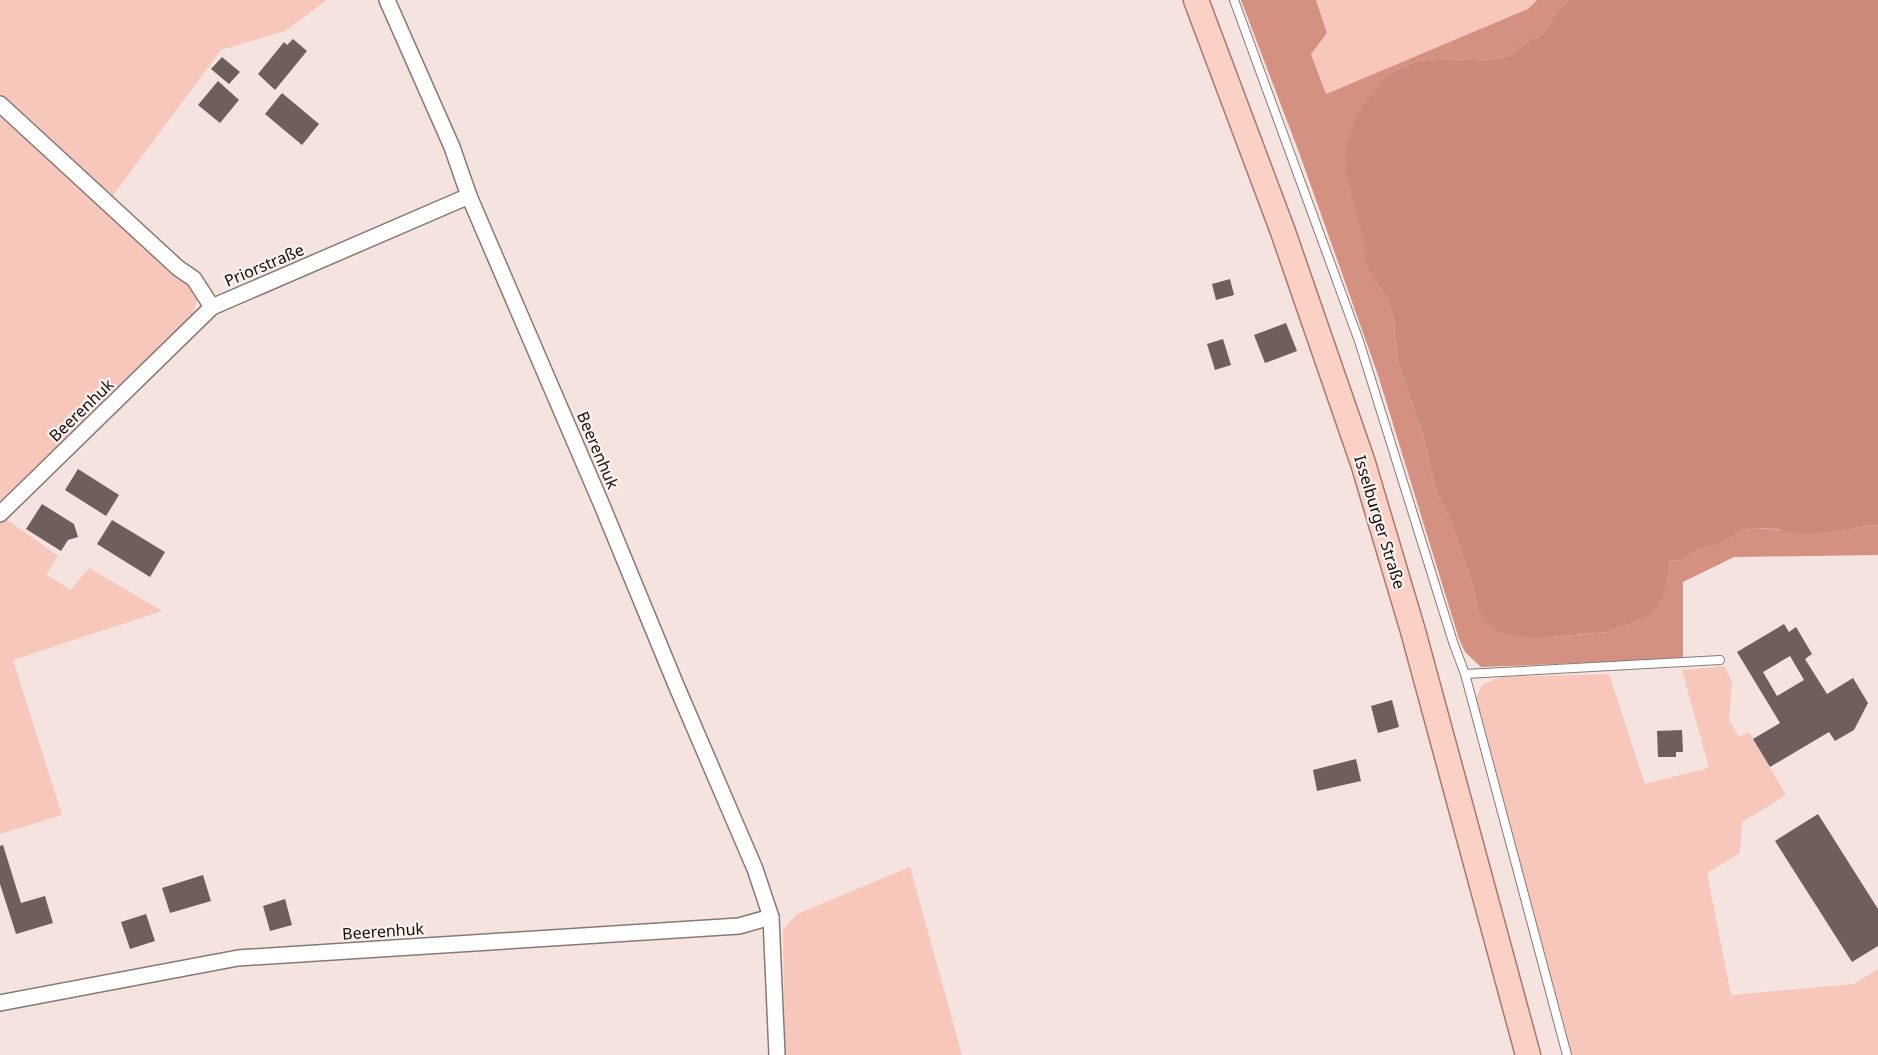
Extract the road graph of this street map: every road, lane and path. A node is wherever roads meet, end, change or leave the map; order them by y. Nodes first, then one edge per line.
1 (387, 0) edge
2 (1196, 0) edge
3 (1234, 0) edge
4 (0, 104) edge
5 (469, 196) junction
6 (212, 307) junction
7 (0, 514) edge
8 (1720, 660) dead end
9 (1465, 674) junction
10 (771, 917) junction
11 (0, 1003) edge
12 (777, 1055) edge
13 (1528, 1055) edge
14 (1567, 1055) edge

1 - 5 street, Beerenhuk
2 - 13 main road, Isselburger Straße
3 - 9 lane
4 - 6 street, Priorstraße
5 - 6 street, Priorstraße
5 - 10 street, Beerenhuk
6 - 7 street, Beerenhuk
8 - 9 lane
9 - 14 lane
10 - 11 street, Beerenhuk
10 - 12 street, Beerenhuk

